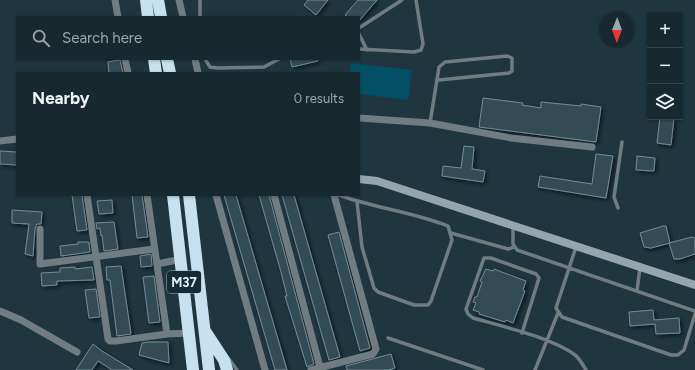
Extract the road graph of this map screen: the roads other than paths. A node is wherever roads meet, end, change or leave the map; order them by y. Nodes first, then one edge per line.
1 (115, 0) edge
2 (146, 0) edge
3 (158, 0) edge
4 (179, 0) edge
5 (200, 0) edge
6 (402, 0) edge
7 (416, 0) edge
8 (118, 16) edge
9 (148, 16) edge
10 (161, 16) edge
11 (183, 16) edge
12 (200, 16) edge
13 (360, 27) edge
14 (360, 36) edge
15 (360, 49) edge
16 (367, 50) junction
17 (125, 60) edge
18 (154, 60) edge
19 (167, 60) edge
20 (194, 60) edge
21 (206, 60) edge
22 (277, 60) edge
23 (128, 72) edge
24 (156, 72) edge
25 (170, 72) edge
26 (198, 72) edge
27 (439, 80) junction
28 (360, 118) edge
29 (430, 123) junction
30 (16, 139) edge
31 (0, 142) edge
32 (622, 142) dead end
33 (592, 147) dead end
34 (360, 179) edge
35 (87, 196) edge
36 (147, 196) edge
37 (173, 196) edge
38 (189, 196) edge
39 (216, 196) edge
40 (274, 196) edge
41 (334, 196) edge
42 (342, 196) edge
43 (357, 202) junction
44 (618, 208) dead end
45 (514, 226) junction
46 (40, 229) dead end
47 (451, 233) junction
48 (577, 246) junction
49 (514, 247) junction
50 (154, 249) junction
51 (96, 257) junction
52 (182, 259) junction
53 (157, 264) junction
54 (640, 266) junction
55 (570, 267) junction
56 (695, 285) edge
57 (637, 291) junction
58 (0, 311) edge
59 (695, 311) edge
60 (558, 313) junction
61 (695, 314) edge
62 (204, 330) junction
63 (189, 333) junction
64 (522, 333) junction
65 (167, 334) junction
66 (388, 338) dead end
67 (547, 341) junction
68 (77, 352) dead end
69 (228, 365) edge
70 (320, 368) junction
71 (190, 370) edge
72 (193, 370) edge
73 (209, 370) edge
74 (237, 370) edge
75 (265, 370) edge
76 (310, 370) edge
77 (483, 370) edge
78 (535, 370) edge
79 (586, 370) edge

1 - 8 street
2 - 9 highway
3 - 10 highway
4 - 11 street
5 - 12 lane
6 - 13 lane
7 - 16 lane
14 - 16 lane
15 - 16 lane
17 - 23 street
18 - 24 highway
19 - 25 highway
20 - 26 street
21 - 22 lane
27 - 27 lane
27 - 29 lane
28 - 29 street
29 - 33 street
30 - 31 street
32 - 44 lane
34 - 45 street
35 - 51 street
36 - 50 street
37 - 52 highway, M37
38 - 62 highway, M37
39 - 75 street
40 - 70 street
41 - 70 street
42 - 43 lane
43 - 47 lane
43 - 47 lane
45 - 48 street
45 - 49 lane
46 - 51 street
47 - 49 lane
48 - 54 street
48 - 55 lane
49 - 55 lane
50 - 51 street
50 - 53 street
51 - 65 street
52 - 53 street
52 - 63 highway, M37
53 - 65 street
54 - 56 street
54 - 57 lane
55 - 57 lane
55 - 60 lane
57 - 59 lane
58 - 68 street
60 - 61 lane
60 - 67 lane
62 - 69 highway
62 - 73 highway, M37
63 - 65 street
63 - 71 highway
63 - 72 highway, M37
64 - 64 lane
64 - 67 lane
66 - 77 lane
67 - 78 lane
67 - 79 lane
69 - 74 lane
70 - 76 street

